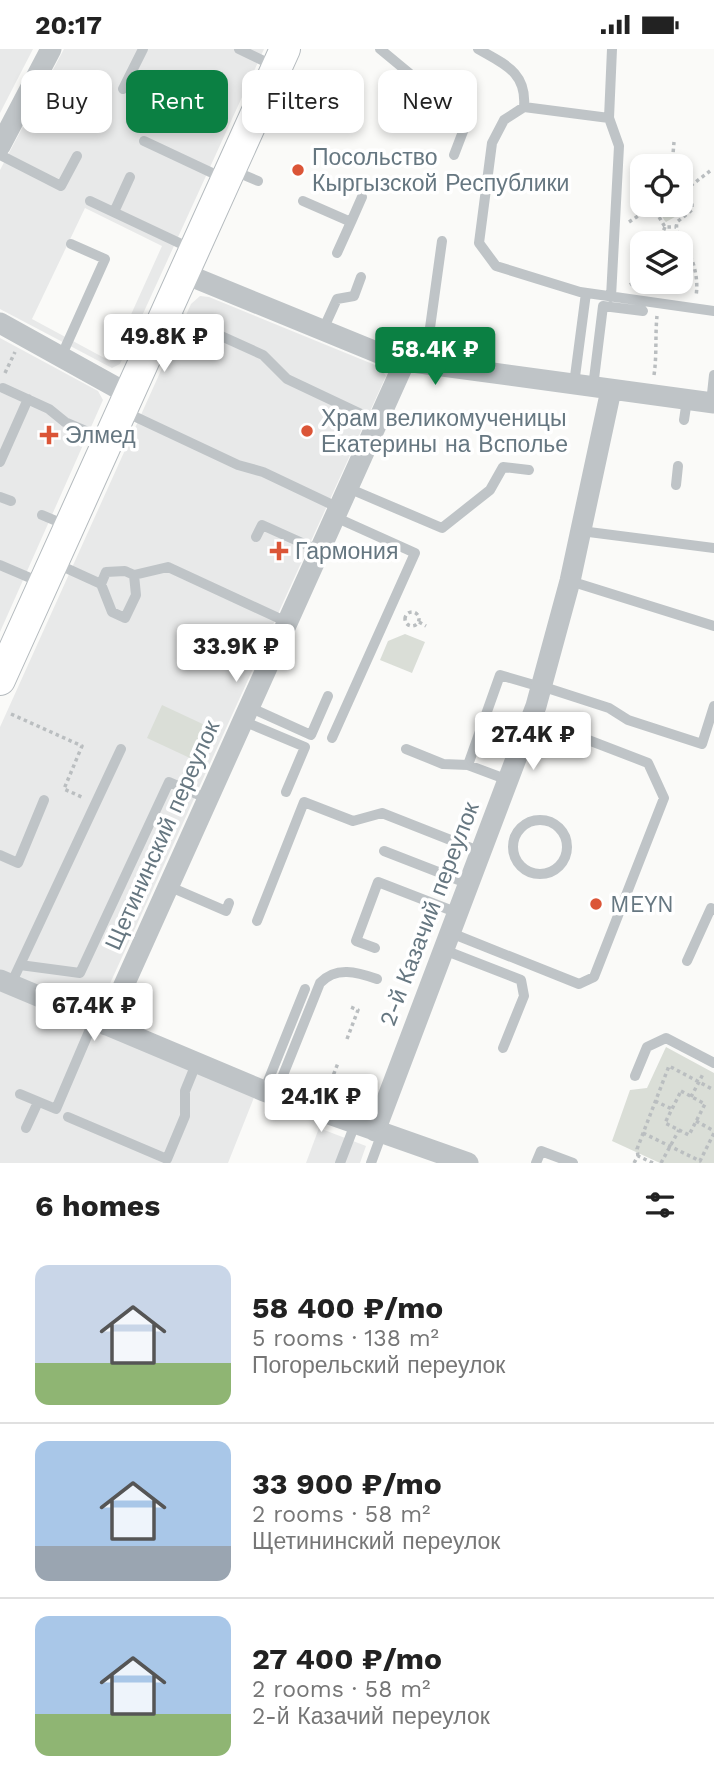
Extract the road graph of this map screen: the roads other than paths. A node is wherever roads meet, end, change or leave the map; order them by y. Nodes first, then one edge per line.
1 (51, 49) edge
2 (144, 49) edge
3 (239, 49) edge
4 (380, 49) edge
5 (478, 49) edge
6 (612, 49) edge
7 (281, 58) edge
8 (123, 89) dead end
9 (524, 107) junction
10 (609, 118) junction
11 (5, 123) edge
12 (144, 141) dead end
13 (0, 146) edge
14 (0, 155) edge
15 (454, 155) dead end
16 (77, 156) dead end
17 (227, 174) junction
18 (130, 177) dead end
19 (258, 181) dead end
20 (362, 197) dead end
21 (90, 201) dead end
22 (303, 201) dead end
23 (114, 212) junction
24 (351, 222) junction
25 (442, 241) dead end
26 (71, 244) dead end
27 (337, 253) dead end
28 (188, 261) junction
29 (360, 277) dead end
30 (586, 293) junction
31 (611, 297) junction
32 (165, 311) junction
33 (643, 311) dead end
34 (714, 311) edge
35 (0, 323) edge
36 (322, 332) junction
37 (61, 357) junction
38 (415, 363) junction
39 (714, 375) edge
40 (593, 387) junction
41 (3, 388) road end
42 (28, 399) junction
43 (124, 402) junction
44 (713, 403) edge
45 (377, 422) junction
46 (107, 440) junction
47 (0, 462) edge
48 (678, 466) dead end
49 (528, 470) dead end
50 (676, 485) dead end
51 (348, 488) junction
52 (337, 513) junction
53 (581, 531) junction
54 (256, 537) dead end
55 (714, 548) edge
56 (320, 551) junction
57 (0, 565) edge
58 (47, 572) junction
59 (134, 575) junction
60 (570, 580) junction
61 (100, 584) junction
62 (287, 622) junction
63 (714, 626) edge
64 (0, 680) edge
65 (541, 687) junction
66 (328, 696) dead end
67 (714, 706) edge
68 (246, 714) junction
69 (531, 718) junction
70 (332, 738) dead end
71 (121, 749) dead end
72 (406, 749) dead end
73 (468, 765) junction
74 (508, 780) junction
75 (286, 792) dead end
76 (208, 799) junction
77 (44, 800) dead end
78 (490, 829) junction
79 (514, 838) junction
80 (384, 851) dead end
81 (481, 852) junction
82 (0, 855) edge
83 (469, 884) junction
84 (168, 886) junction
85 (229, 903) dead end
86 (714, 909) edge
87 (257, 921) dead end
88 (451, 932) junction
89 (374, 948) dead end
90 (687, 961) dead end
91 (10, 976) edge
92 (377, 979) dead end
93 (306, 989) dead end
94 (100, 1022) junction
95 (503, 1048) dead end
96 (712, 1061) edge
97 (196, 1064) junction
98 (635, 1076) dead end
99 (270, 1093) junction
100 (20, 1094) dead end
101 (38, 1102) junction
102 (68, 1117) dead end
103 (355, 1124) junction
104 (26, 1128) dead end
105 (379, 1132) junction
106 (172, 1161) edge
107 (340, 1163) edge
108 (371, 1163) edge
109 (468, 1163) edge
110 (536, 1163) edge
111 (573, 1163) edge

1 - 11 street
2 - 8 lane
3 - 7 lane
4 - 15 lane
5 - 9 lane
6 - 10 lane
7 - 17 main road
9 - 10 lane
9 - 30 lane
10 - 31 lane
11 - 13 street
12 - 17 lane
14 - 16 lane
17 - 19 lane
17 - 28 main road
18 - 23 lane
20 - 24 lane
21 - 23 lane
22 - 24 lane
23 - 28 lane
24 - 27 lane
25 - 38 lane
26 - 37 lane
28 - 32 main road
28 - 36 street
29 - 36 lane
30 - 31 lane
30 - 40 lane
31 - 34 lane
32 - 43 main road
32 - 45 lane
33 - 40 lane
35 - 37 street
36 - 38 street
37 - 43 street
38 - 40 street
38 - 45 street, Щетининский переулок
39 - 44 lane
40 - 44 street
40 - 53 street, 2-й Казачий переулок
41 - 42 lane
42 - 46 lane
42 - 47 lane
43 - 46 main road
43 - 52 lane
45 - 51 street, Щетининский переулок
46 - 58 main road
48 - 50 lane
49 - 51 lane
51 - 52 street, Щетининский переулок
52 - 56 street, Щетининский переулок
52 - 70 lane
53 - 55 lane
53 - 60 street, 2-й Казачий переулок
54 - 56 lane
56 - 62 street, Щетининский переулок
57 - 58 lane
58 - 61 lane
58 - 64 main road
59 - 61 lane
59 - 61 lane
59 - 62 lane
60 - 63 lane
60 - 65 street, 2-й Казачий переулок
62 - 68 street, Щетининский переулок
65 - 67 lane
65 - 69 street, 2-й Казачий переулок
65 - 73 lane
66 - 68 lane
68 - 75 lane
68 - 76 street, Щетининский переулок
69 - 74 street, 2-й Казачий переулок
69 - 88 lane
71 - 91 lane
72 - 73 lane
73 - 74 lane
74 - 78 street, 2-й Казачий переулок
76 - 84 street, Щетининский переулок
76 - 91 lane
77 - 82 lane
78 - 79 lane
78 - 81 street, 2-й Казачий переулок
79 - 79 lane
80 - 83 lane
81 - 83 street, 2-й Казачий переулок
81 - 87 lane
83 - 88 street, 2-й Казачий переулок
84 - 85 lane
84 - 94 street, Щетининский переулок
86 - 90 lane
88 - 89 lane
88 - 95 lane
88 - 105 street, 2-й Казачий переулок
91 - 94 street
92 - 99 lane
93 - 99 lane
94 - 97 street
94 - 101 lane
96 - 98 lane
97 - 99 street
97 - 106 lane
99 - 103 street
100 - 101 lane
101 - 104 lane
102 - 106 lane
103 - 105 street
103 - 107 lane
105 - 108 lane
105 - 109 street
110 - 111 lane

